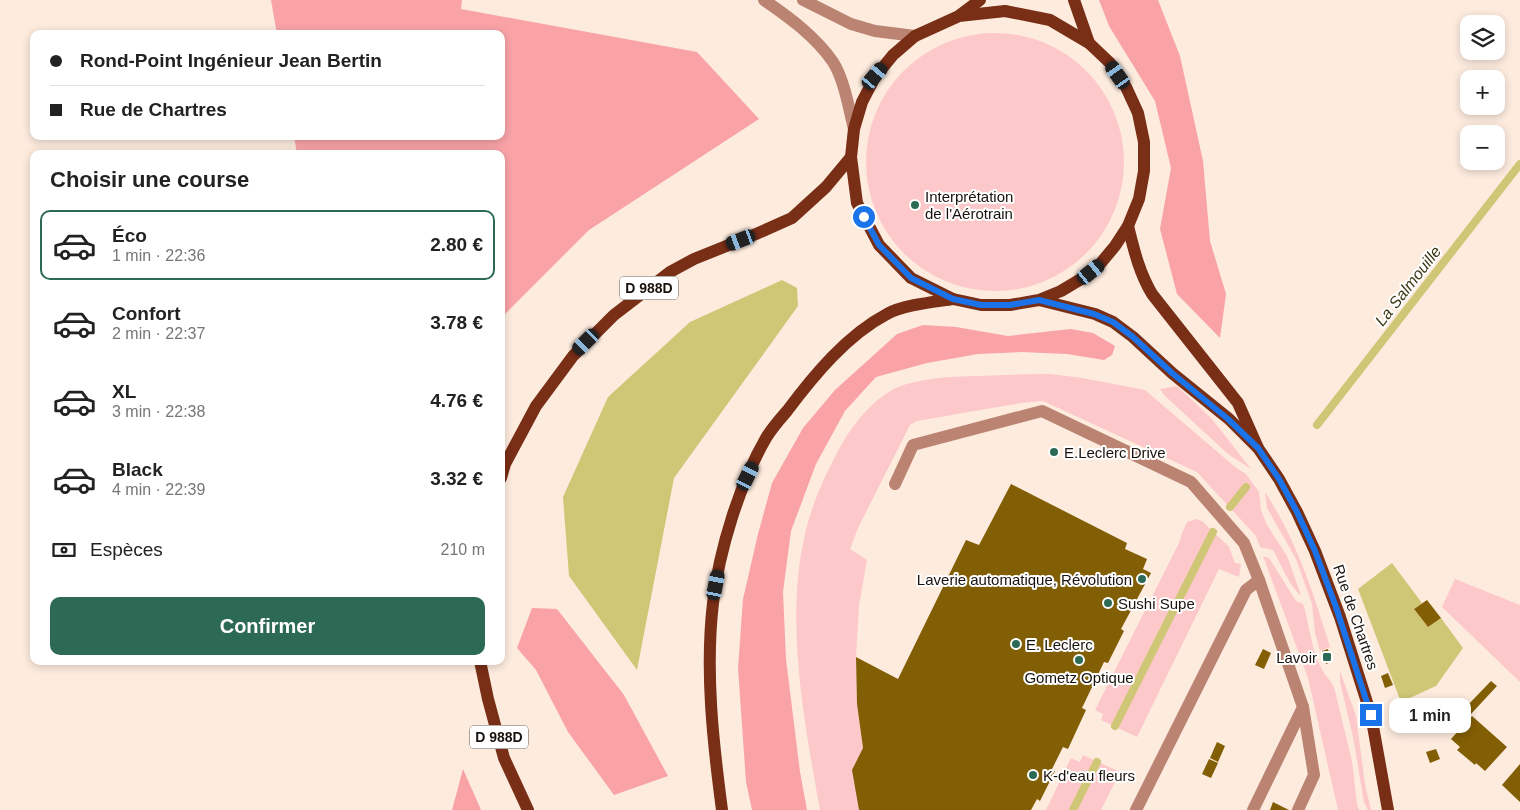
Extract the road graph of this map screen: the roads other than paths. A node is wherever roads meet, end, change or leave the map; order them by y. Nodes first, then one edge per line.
1 (764, 0) edge
2 (803, 0) edge
3 (980, 0) edge
4 (1074, 0) edge
5 (959, 16) junction
6 (915, 36) junction
7 (1089, 43) junction
8 (854, 129) junction
9 (851, 157) junction
10 (1128, 226) junction
11 (953, 299) junction
12 (1039, 300) junction
13 (1258, 448) junction
14 (505, 464) edge
15 (895, 484) dead end
16 (1259, 580) junction
17 (481, 665) edge
18 (1303, 707) junction
19 (528, 810) edge
20 (722, 810) edge
21 (1136, 810) edge
22 (1253, 810) edge
23 (1298, 810) edge
24 (1388, 810) edge

1 - 8 street
2 - 6 street
3 - 5 main road
4 - 7 main road
5 - 6 main road
5 - 7 main road
6 - 8 main road
7 - 10 main road
8 - 9 main road
9 - 11 main road
9 - 14 main road, D 988D
10 - 12 main road
10 - 13 main road, Rue de Chartres
11 - 12 main road
11 - 20 main road
12 - 13 main road, Rue de Chartres
13 - 24 main road, Rue de Chartres
15 - 16 street
16 - 18 street
16 - 21 street
17 - 19 main road, D 988D
18 - 22 street
18 - 23 street

